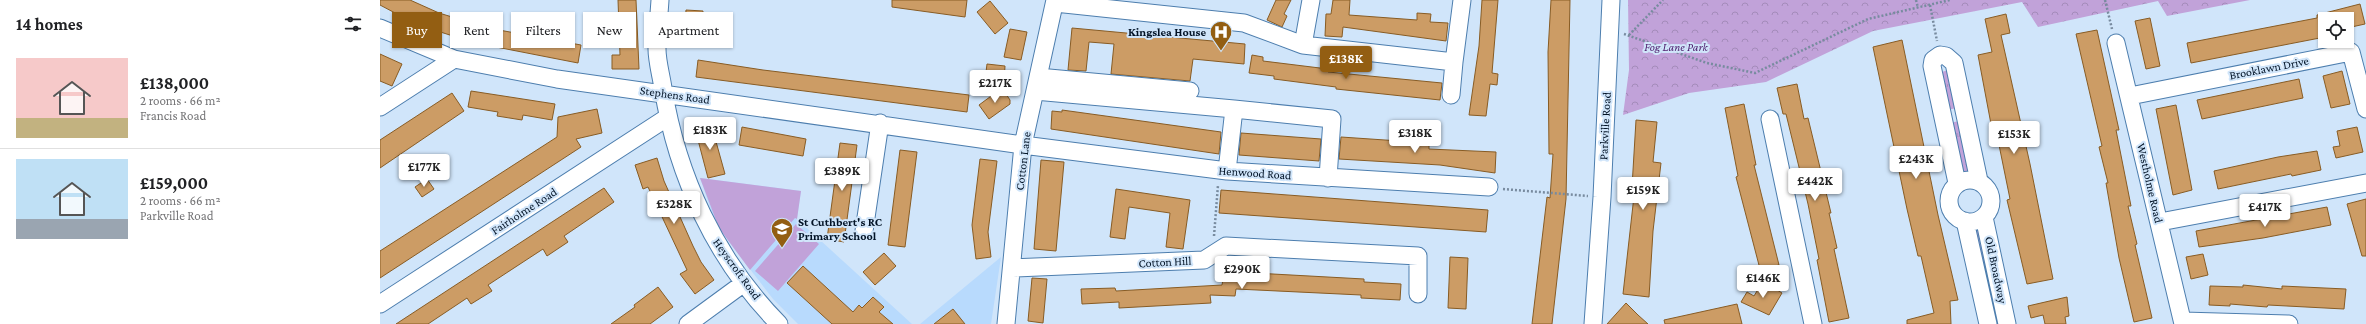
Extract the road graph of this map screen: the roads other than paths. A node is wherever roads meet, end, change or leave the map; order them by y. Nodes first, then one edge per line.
1 (660, 0) edge
2 (1311, 0) edge
3 (1462, 0) edge
4 (1611, 0) edge
5 (1055, 2) edge
6 (380, 28) edge
7 (2116, 43) road end
8 (1303, 45) junction
9 (454, 59) junction
10 (1454, 62) junction
11 (1036, 84) junction
12 (1190, 91) dead end
13 (664, 94) junction
14 (1451, 95) dead end
15 (2130, 96) junction
16 (380, 107) edge
17 (1234, 109) junction
18 (2366, 109) edge
19 (668, 117) junction
20 (1770, 119) dead end
21 (880, 123) junction
22 (1023, 145) junction
23 (1223, 171) junction
24 (1328, 178) junction
25 (1979, 181) junction
26 (1958, 183) junction
27 (2366, 183) edge
28 (1489, 187) road end
29 (1984, 217) junction
30 (1965, 221) junction
31 (2160, 222) junction
32 (864, 231) dead end
33 (1013, 268) junction
34 (744, 283) junction
35 (1418, 294) dead end
36 (380, 304) edge
37 (2183, 323) edge
38 (688, 324) edge
39 (779, 324) edge
40 (1006, 324) edge
41 (1593, 324) edge
42 (1813, 324) edge
43 (1988, 324) edge
44 (2007, 324) edge
45 (2289, 324) edge

1 - 13 street, Heyscroft Road
2 - 8 street
3 - 10 street
4 - 41 street, Parkville Road
5 - 8 street
5 - 11 street, Cotton Lane
6 - 9 street, Stephens Road
7 - 15 street, Westholme Road
8 - 10 street
9 - 13 street, Stephens Road
9 - 16 street
10 - 14 street
11 - 12 street
11 - 17 street
11 - 22 street, Cotton Lane
13 - 19 street, Heyscroft Road
13 - 21 street, Stephens Road
15 - 18 street, Brooklawn Drive
15 - 31 street, Westholme Road
17 - 23 street
17 - 24 street
19 - 34 street, Heyscroft Road
19 - 36 street, Fairholme Road
20 - 42 street
21 - 22 street, Stephens Road
21 - 32 street
22 - 23 street, Henwood Road
22 - 33 street, Cotton Lane
23 - 24 street, Henwood Road
24 - 28 street, Henwood Road
25 - 26 street
25 - 26 street
25 - 29 street
26 - 30 street
27 - 31 street
29 - 30 street
29 - 44 street, Old Broadway
30 - 43 street, Old Broadway
31 - 37 street, Westholme Road
33 - 35 street, Cotton Hill
33 - 40 street, Cotton Lane
34 - 38 street
34 - 39 street, Heyscroft Road
37 - 45 street

